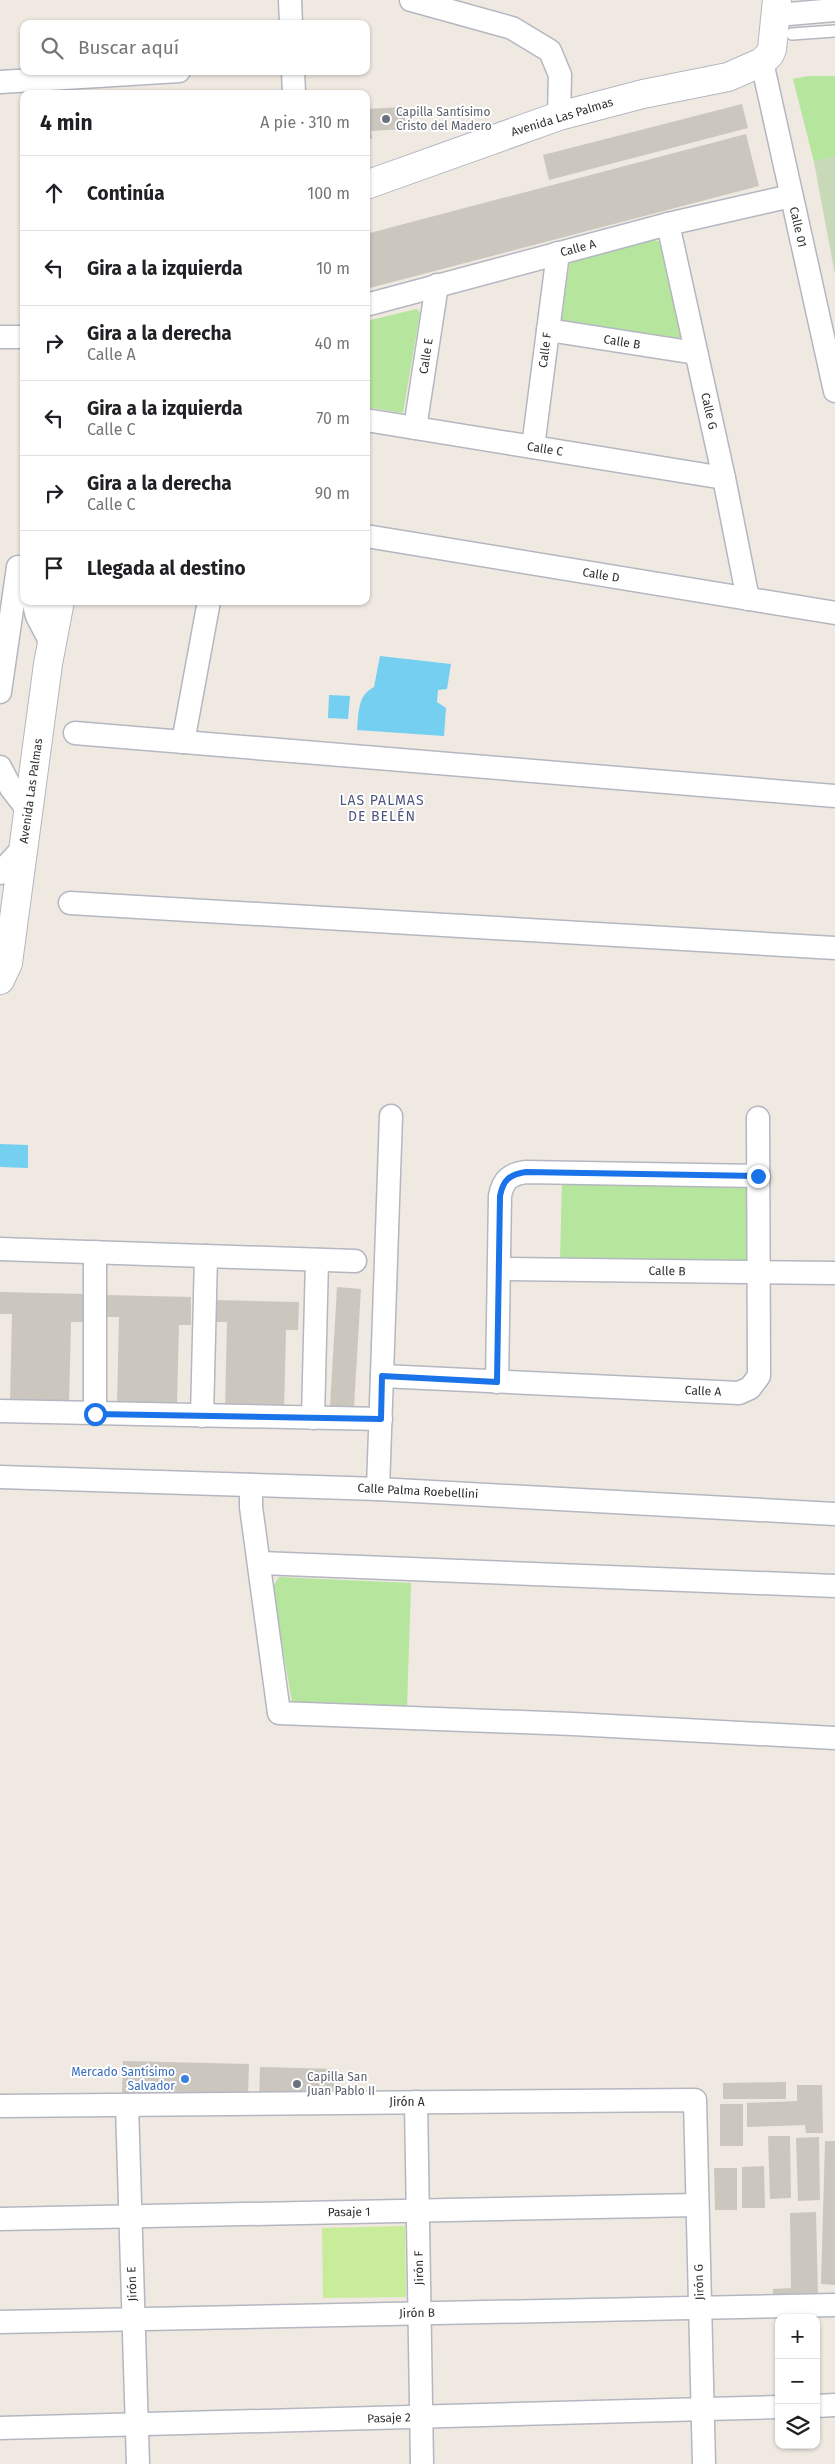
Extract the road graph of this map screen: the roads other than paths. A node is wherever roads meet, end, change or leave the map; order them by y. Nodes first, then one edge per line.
1 (290, 0) edge
2 (410, 0) edge
3 (835, 10) edge
4 (782, 16) edge
5 (291, 20) edge
6 (835, 31) edge
7 (762, 62) junction
8 (293, 75) edge
9 (165, 79) edge
10 (0, 82) edge
11 (294, 90) edge
12 (559, 116) junction
13 (370, 184) edge
14 (791, 196) junction
15 (668, 224) junction
16 (558, 253) junction
17 (436, 285) junction
18 (370, 304) edge
19 (548, 330) junction
20 (829, 334) edge
21 (20, 336) edge
22 (0, 337) edge
23 (696, 353) junction
24 (835, 391) edge
25 (370, 421) edge
26 (415, 428) junction
27 (533, 447) junction
28 (724, 478) junction
29 (370, 537) edge
30 (14, 571) edge
31 (748, 599) junction
32 (34, 605) edge
33 (59, 605) edge
34 (208, 605) edge
35 (835, 613) edge
36 (51, 643) junction
37 (0, 691) edge
38 (75, 733) dead end
39 (183, 742) junction
40 (0, 767) edge
41 (835, 796) edge
42 (28, 810) junction
43 (23, 848) junction
44 (0, 873) edge
45 (70, 903) dead end
46 (835, 948) edge
47 (0, 980) edge
48 (390, 1116) dead end
49 (758, 1118) dead end
50 (758, 1176) junction
51 (0, 1249) edge
52 (95, 1252) junction
53 (206, 1256) junction
54 (316, 1260) junction
55 (355, 1260) dead end
56 (499, 1269) junction
57 (759, 1272) junction
58 (835, 1273) edge
59 (382, 1376) junction
60 (497, 1382) junction
61 (0, 1411) edge
62 (95, 1414) junction
63 (202, 1416) junction
64 (313, 1418) junction
65 (381, 1419) junction
66 (0, 1477) edge
67 (251, 1485) junction
68 (378, 1489) junction
69 (835, 1514) edge
70 (260, 1563) junction
71 (835, 1586) edge
72 (835, 1738) edge
73 (695, 2100) joint
74 (416, 2102) junction
75 (127, 2105) junction
76 (0, 2106) edge
77 (697, 2205) junction
78 (418, 2210) junction
79 (130, 2216) junction
80 (0, 2218) edge
81 (835, 2305) edge
82 (700, 2307) junction
83 (420, 2313) junction
84 (133, 2319) junction
85 (0, 2322) edge
86 (820, 2406) edge
87 (835, 2406) edge
88 (775, 2407) edge
89 (703, 2409) junction
90 (421, 2417) junction
91 (136, 2424) junction
92 (0, 2428) edge
93 (138, 2464) edge
94 (422, 2464) edge
95 (704, 2464) edge

1 - 5 street
2 - 12 street
3 - 4 street
4 - 6 lane
4 - 7 main road
7 - 12 main road, Avenida Las Palmas
7 - 14 street, Calle 01
8 - 11 street
9 - 10 street
12 - 13 main road, Avenida Las Palmas
14 - 15 street, Calle A
14 - 20 street, Calle 01
15 - 16 street, Calle A
15 - 23 street, Calle G
16 - 17 street, Calle A
16 - 19 street, Calle F
17 - 18 street, Calle A
17 - 26 street, Calle E
19 - 23 street, Calle B
19 - 27 street, Calle F
20 - 24 street, Calle 01
21 - 22 street
23 - 28 street, Calle G
25 - 26 street, Calle C
26 - 27 street, Calle C
27 - 28 street, Calle C
28 - 31 street, Calle G
29 - 31 street, Calle D
30 - 37 street
31 - 35 street, Calle D
32 - 36 street
33 - 36 main road, Avenida Las Palmas
34 - 39 street
36 - 42 main road, Avenida Las Palmas
38 - 39 street
39 - 41 street
40 - 42 street
42 - 43 main road, Avenida Las Palmas
43 - 44 street
43 - 47 main road, Avenida Las Palmas
45 - 46 street
48 - 59 street
49 - 50 street, Calle A
50 - 56 street
50 - 57 street, Calle A
51 - 52 street
52 - 53 street
52 - 62 street
53 - 54 street
53 - 63 street
54 - 55 street
54 - 64 street
56 - 57 street, Calle B
56 - 60 street
57 - 58 street, Calle B
57 - 60 street, Calle A
59 - 60 street, Calle A
59 - 65 street
61 - 62 street
62 - 63 street
63 - 64 street
64 - 65 street
65 - 68 street
66 - 67 street, Calle Palma Roebellini
67 - 68 street, Calle Palma Roebellini
67 - 70 street
68 - 69 street, Calle Palma Roebellini
70 - 71 street
70 - 72 street
73 - 74 street, Jirón A
73 - 77 street, Jirón G
74 - 75 street, Jirón A
74 - 78 street, Jirón F
75 - 76 street, Jirón A
75 - 79 street, Jirón E
77 - 78 street, Pasaje 1
77 - 82 street, Jirón G
78 - 79 street, Pasaje 1
78 - 83 street, Jirón F
79 - 80 street, Pasaje 1
79 - 84 street, Jirón E
81 - 82 street, Jirón B
82 - 83 street, Jirón B
82 - 89 street, Jirón G
83 - 84 street, Jirón B
83 - 90 street, Jirón F
84 - 85 street, Jirón B
84 - 91 street, Jirón E
86 - 87 street
88 - 89 street, Pasaje 2
89 - 90 street, Pasaje 2
89 - 95 street, Jirón G
90 - 91 street, Pasaje 2
90 - 94 street, Jirón F
91 - 92 street, Pasaje 2
91 - 93 street, Jirón E

